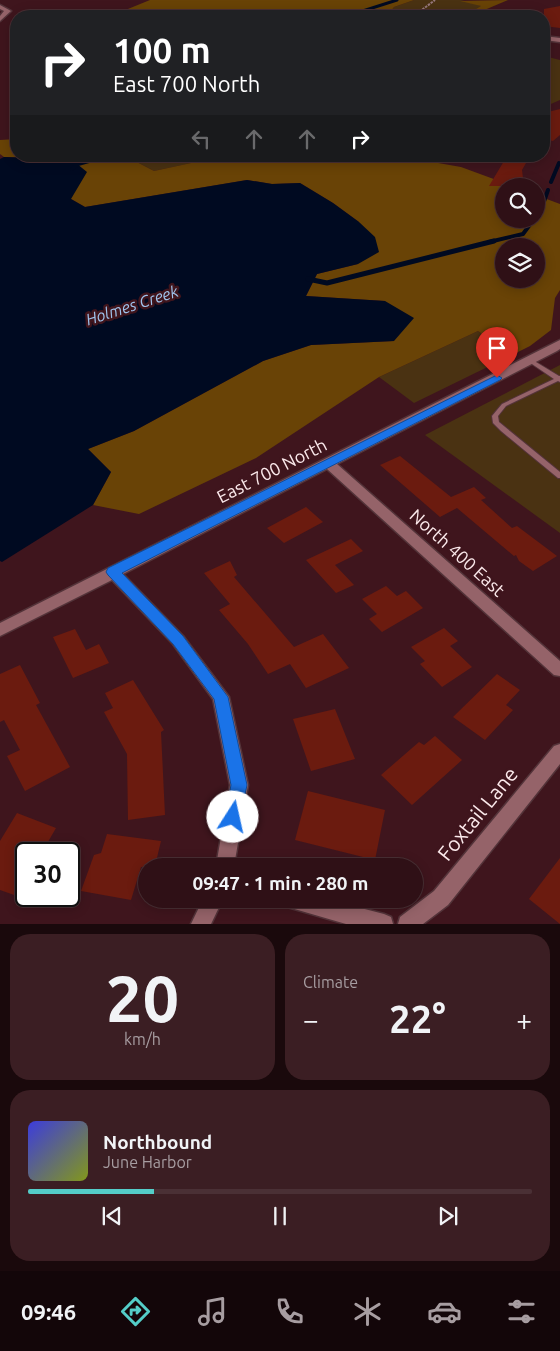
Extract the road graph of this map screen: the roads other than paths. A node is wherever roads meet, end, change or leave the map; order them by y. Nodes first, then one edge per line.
1 (0, 7) edge
2 (0, 19) edge
3 (560, 342) edge
4 (530, 361) junction
5 (559, 379) edge
6 (328, 464) junction
7 (560, 476) edge
8 (113, 572) junction
9 (0, 630) edge
10 (560, 670) edge
11 (560, 751) edge
12 (226, 858) edge
13 (208, 908) edge
14 (324, 908) edge
15 (200, 924) edge
16 (384, 924) edge
17 (408, 924) edge

1 - 2 street
3 - 4 street, East 700 North
4 - 5 lane
4 - 6 street, East 700 North
5 - 7 lane
6 - 8 street, East 700 North
6 - 10 street, North 400 East
8 - 9 street, East 700 North
8 - 12 street
11 - 17 street, Foxtail Lane
13 - 15 street
14 - 16 street

